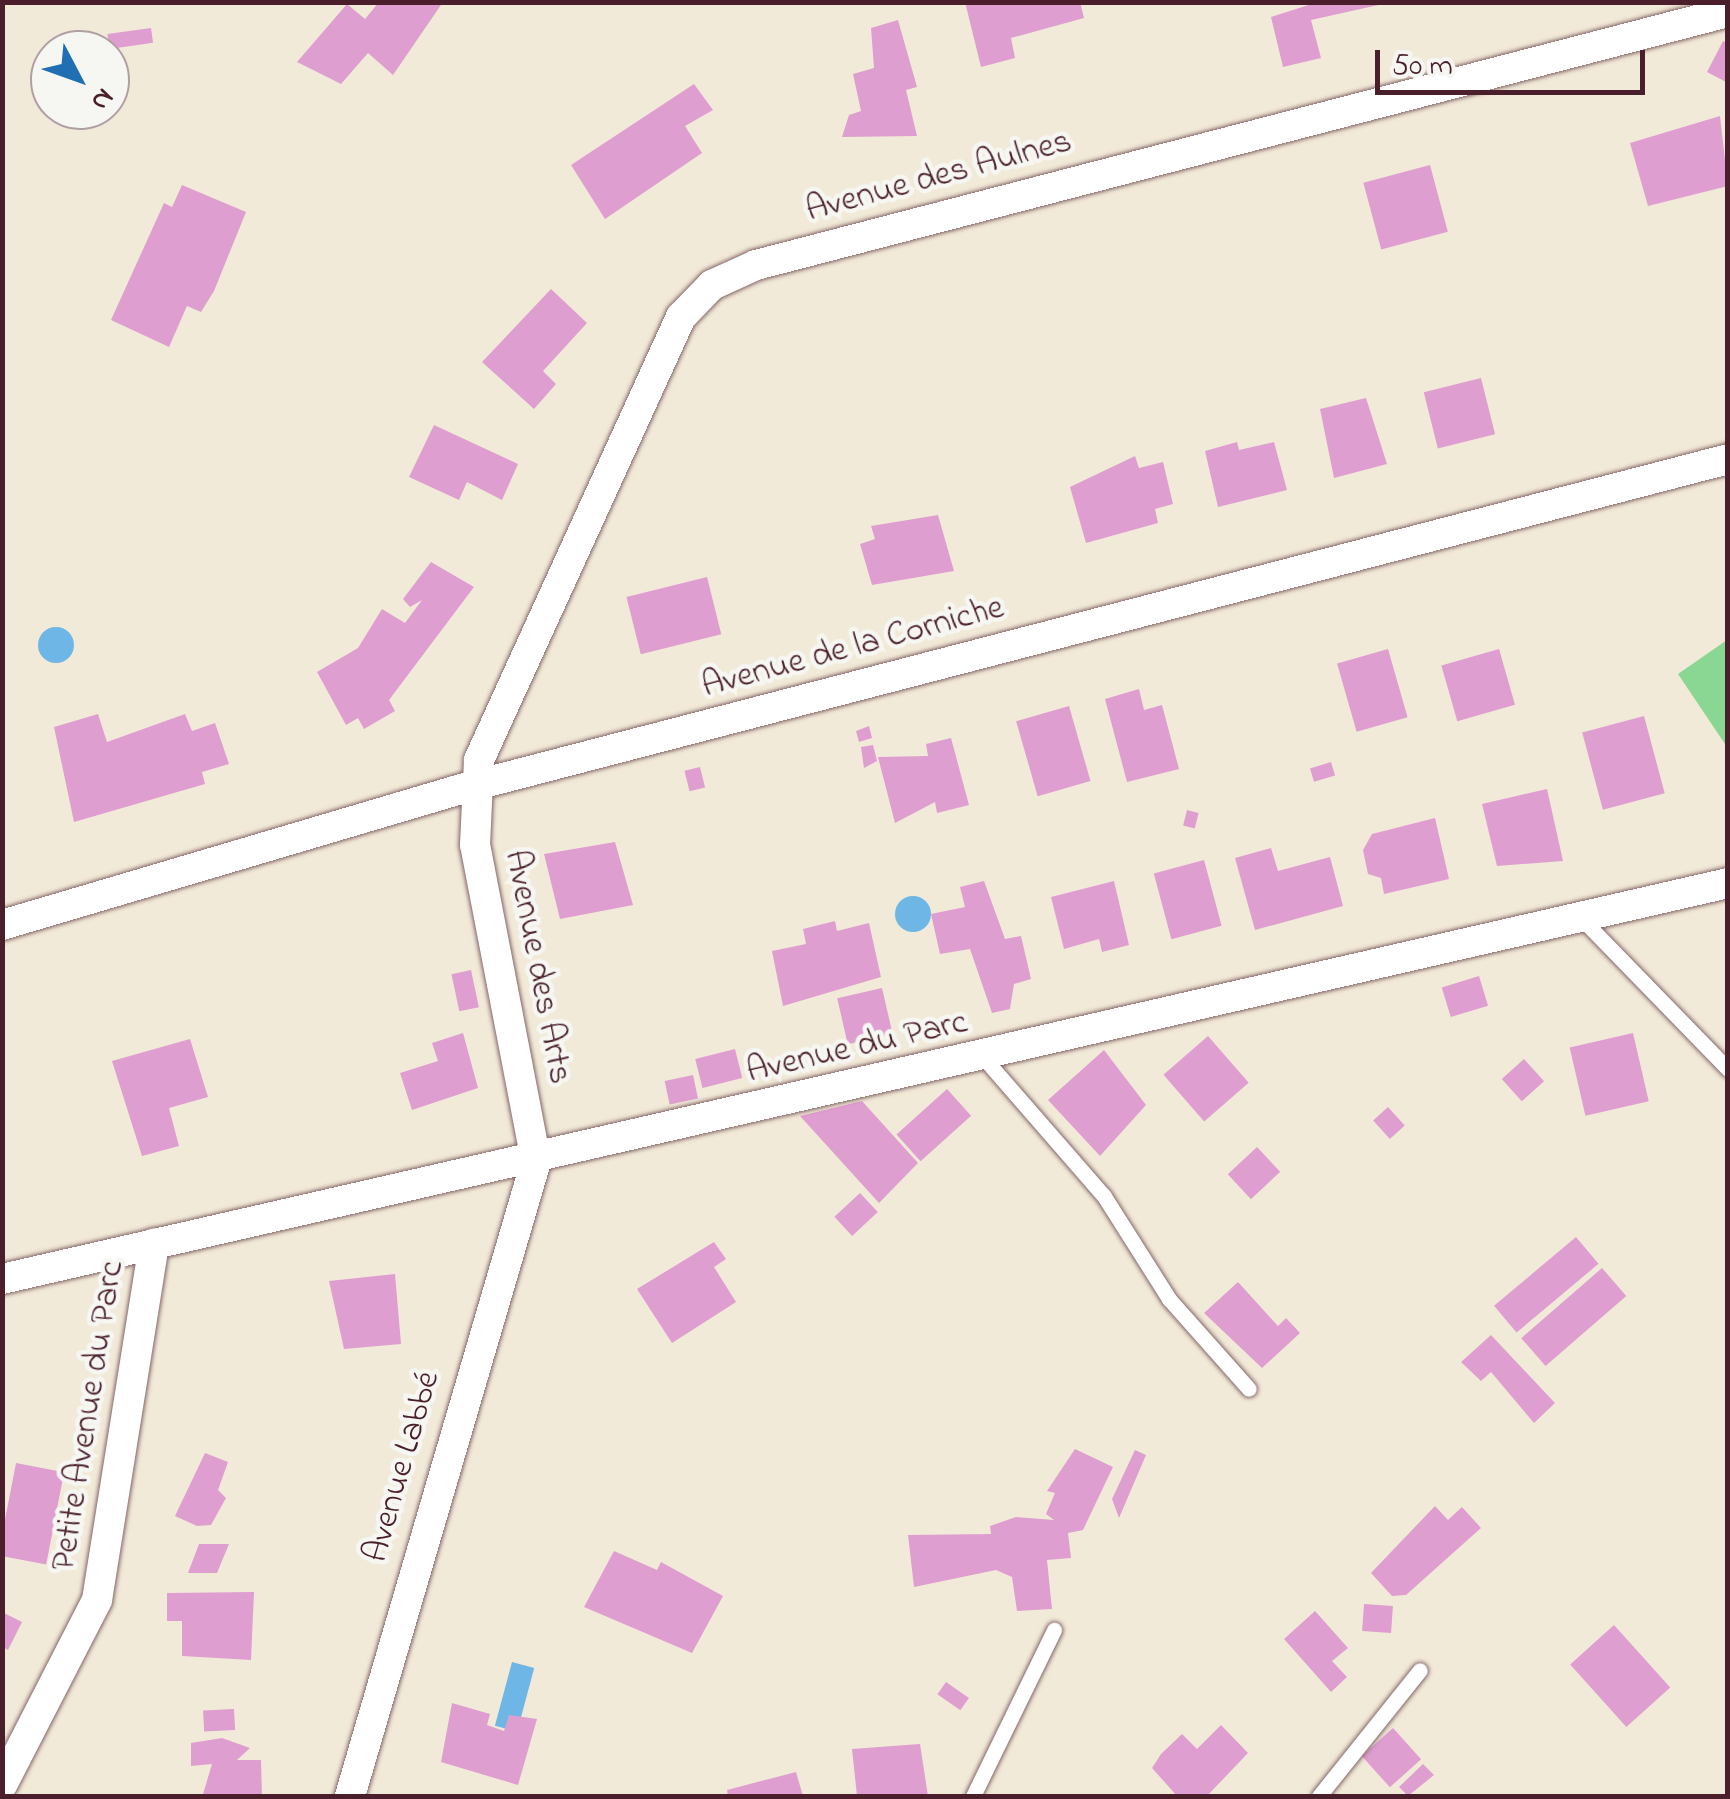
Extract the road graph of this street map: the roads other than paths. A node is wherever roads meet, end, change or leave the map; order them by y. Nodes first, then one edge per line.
1 (1728, 12) edge
2 (1728, 459) edge
3 (476, 785) junction
4 (1728, 883) edge
5 (1580, 918) junction
6 (2, 926) edge
7 (984, 1057) junction
8 (1728, 1069) edge
9 (536, 1161) junction
10 (154, 1244) junction
11 (2, 1278) edge
12 (1249, 1390) dead end
13 (1054, 1630) dead end
14 (1420, 1670) dead end
15 (2, 1785) edge
16 (350, 1796) edge
17 (973, 1796) edge
18 (1319, 1796) edge

1 - 3 street, Avenue des Aulnes
2 - 3 street, Avenue de la Corniche
3 - 6 street, Avenue de la Corniche
3 - 9 street, Avenue des Arts
4 - 5 street, Avenue du Parc
5 - 7 street, Avenue du Parc
5 - 8 lane
7 - 9 street, Avenue du Parc
7 - 12 lane
9 - 10 street, Avenue du Parc
9 - 16 street, Avenue Labbé
10 - 11 street, Avenue du Parc
10 - 15 street, Petite Avenue du Parc
13 - 17 lane
14 - 18 lane

